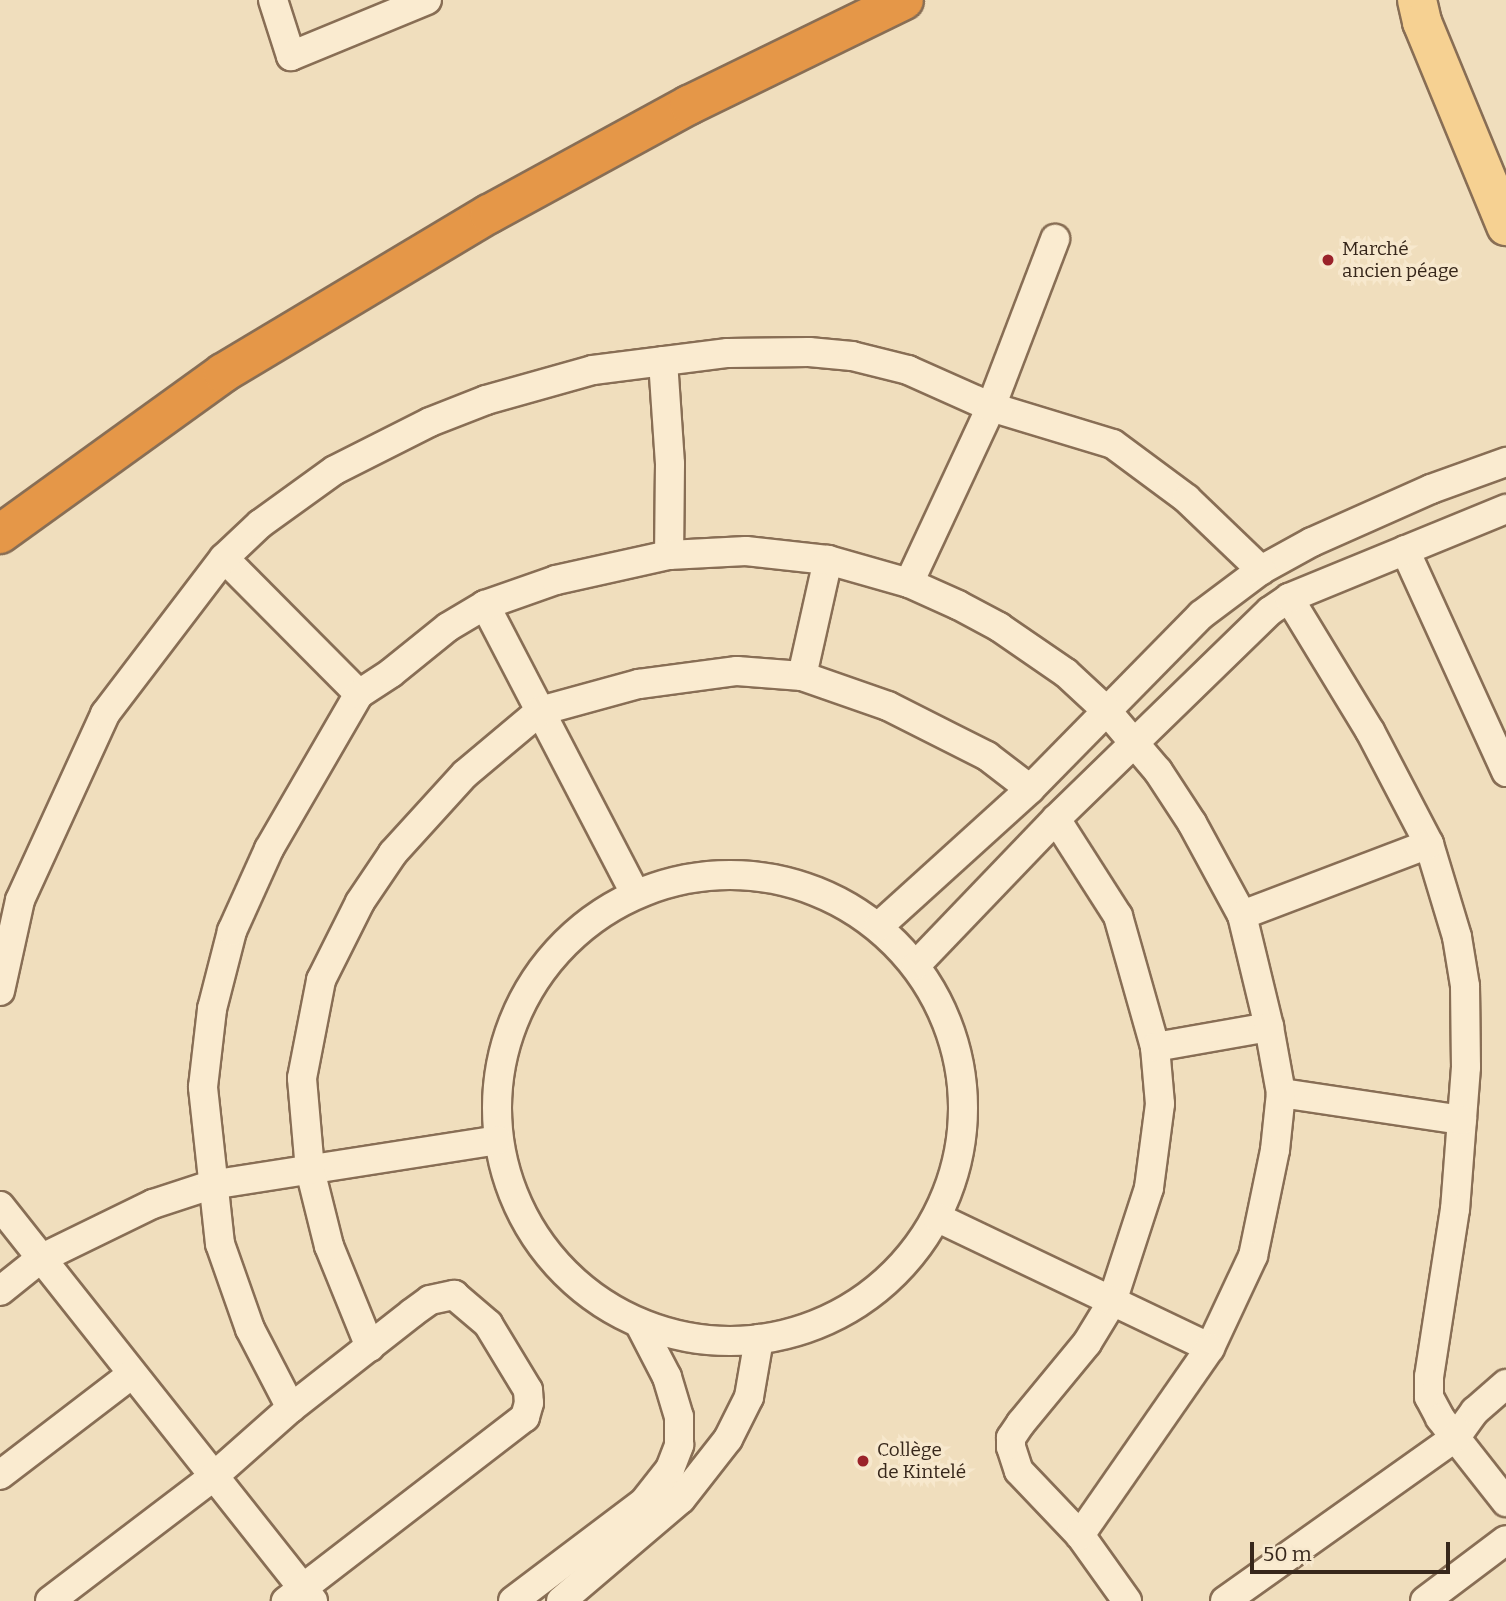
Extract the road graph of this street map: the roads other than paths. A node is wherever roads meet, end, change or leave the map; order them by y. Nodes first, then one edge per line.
1 (272, 0) edge
2 (428, 0) edge
3 (904, 0) edge
4 (1415, 7) edge
5 (1506, 226) edge
6 (1055, 239) dead end
7 (663, 360) junction
8 (990, 407) junction
9 (1506, 462) edge
10 (1506, 509) edge
11 (0, 534) edge
12 (1405, 550) junction
13 (669, 555) junction
14 (224, 558) junction
15 (828, 560) junction
16 (1261, 570) junction
17 (909, 583) junction
18 (1289, 598) junction
19 (485, 605) junction
20 (802, 676) junction
21 (359, 694) junction
22 (1106, 710) junction
23 (540, 712) junction
24 (1134, 742) junction
25 (1506, 772) edge
26 (1030, 789) junction
27 (1056, 819) junction
28 (1429, 844) junction
29 (635, 893) junction
30 (10, 907) edge
31 (1242, 915) junction
32 (878, 927) junction
33 (916, 965) junction
34 (0, 991) edge
35 (1269, 1027) junction
36 (1155, 1047) junction
37 (1281, 1093) junction
38 (1462, 1120) junction
39 (497, 1140) junction
40 (310, 1170) junction
41 (211, 1185) junction
42 (0, 1206) edge
43 (938, 1218) junction
44 (40, 1259) junction
45 (0, 1291) edge
46 (1112, 1302) junction
47 (639, 1324) junction
48 (759, 1339) junction
49 (370, 1347) junction
50 (1210, 1348) junction
51 (132, 1374) junction
52 (1506, 1384) edge
53 (291, 1408) junction
54 (1456, 1437) junction
55 (0, 1475) edge
56 (213, 1477) junction
57 (1506, 1502) edge
58 (1080, 1535) junction
59 (1506, 1540) edge
60 (593, 1592) edge
61 (301, 1597) edge
62 (50, 1601) edge
63 (513, 1601) edge
64 (561, 1601) edge
65 (1127, 1601) edge
66 (1225, 1601) edge
67 (1425, 1601) edge

1 - 2 street
3 - 11 highway
4 - 5 main road
6 - 8 street
7 - 8 street
7 - 13 street
7 - 14 street
8 - 16 street
8 - 17 street
9 - 16 street
10 - 12 street
12 - 18 street
12 - 25 street
13 - 15 street
13 - 19 street
14 - 21 street
14 - 30 street
15 - 17 street
15 - 20 street
16 - 22 street
17 - 22 street
18 - 24 street
18 - 28 street
19 - 21 street
19 - 23 street
20 - 23 street
20 - 26 street
21 - 41 street
22 - 24 street
22 - 26 street
23 - 29 street
23 - 40 street
24 - 27 street
24 - 31 street
26 - 32 street
27 - 33 street
27 - 36 street
28 - 31 street
28 - 38 street
29 - 32 street
29 - 39 street
30 - 34 street
31 - 35 street
32 - 33 street
33 - 43 street
35 - 36 street
35 - 37 street
36 - 46 street
37 - 38 street
37 - 50 street
38 - 54 street
39 - 40 street
39 - 47 street
40 - 41 street
40 - 49 street
41 - 44 street
41 - 53 street
42 - 44 street
43 - 46 street
43 - 48 street
44 - 45 street
44 - 51 street
46 - 50 street
46 - 58 street
47 - 48 street
47 - 63 street
48 - 60 street
49 - 53 street
49 - 61 street
50 - 58 street
51 - 55 street
51 - 56 street
52 - 54 street
53 - 56 street
54 - 57 street
54 - 66 street
56 - 61 street
56 - 62 street
58 - 65 street
59 - 67 street
60 - 64 street

